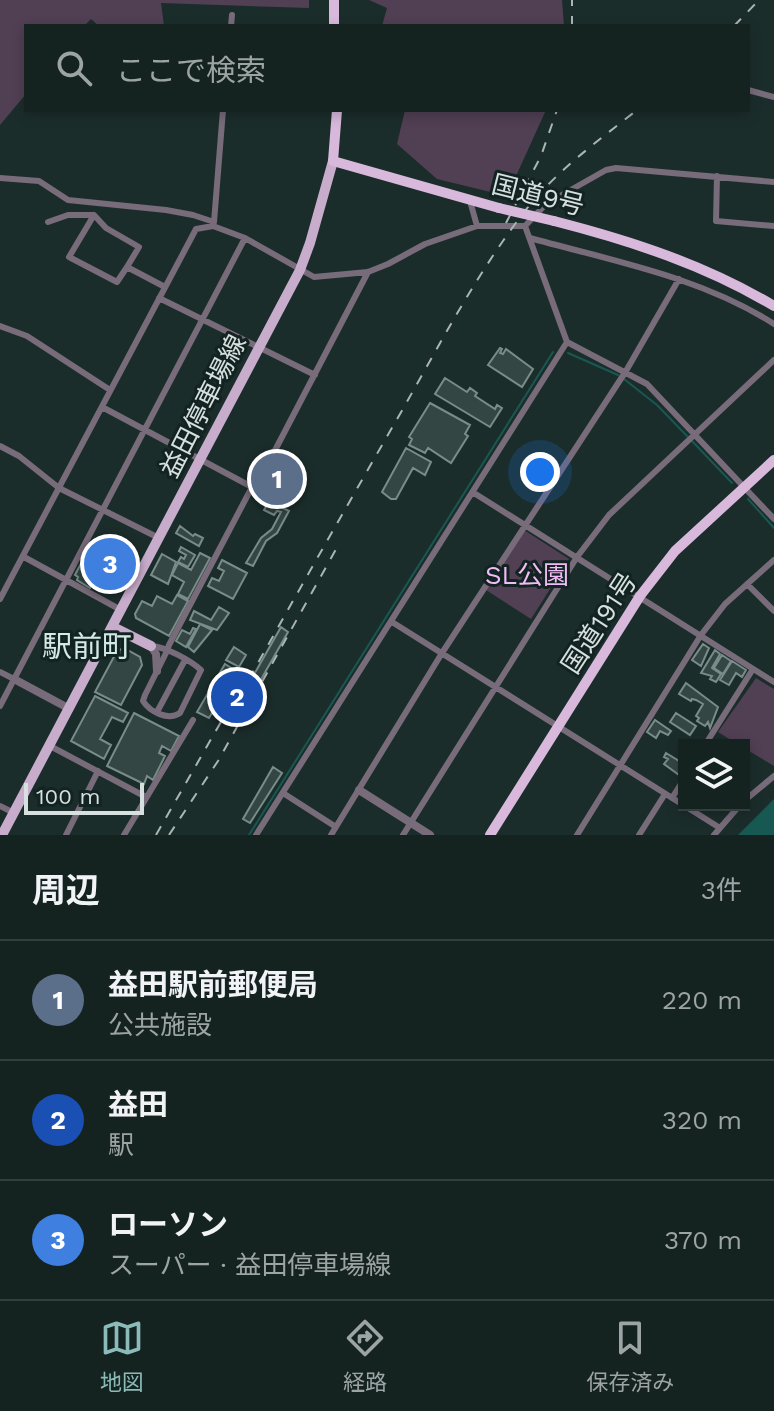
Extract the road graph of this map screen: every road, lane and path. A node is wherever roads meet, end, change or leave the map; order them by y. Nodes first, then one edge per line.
1 (334, 0) edge
2 (232, 15) dead end
3 (231, 24) edge
4 (334, 24) edge
5 (750, 91) edge
6 (774, 97) edge
7 (223, 112) edge
8 (337, 112) edge
9 (333, 161) junction
10 (717, 176) junction
11 (0, 178) edge
12 (774, 182) edge
13 (470, 201) junction
14 (94, 215) junction
15 (48, 222) dead end
16 (214, 224) junction
17 (477, 226) junction
18 (525, 226) junction
19 (774, 226) edge
20 (245, 238) junction
21 (530, 238) junction
22 (127, 267) junction
23 (300, 270) junction
24 (368, 272) junction
25 (679, 279) junction
26 (165, 287) junction
27 (159, 298) junction
28 (774, 306) edge
29 (203, 319) junction
30 (774, 324) edge
31 (0, 326) edge
32 (567, 342) junction
33 (258, 347) junction
34 (774, 360) edge
35 (626, 371) junction
36 (315, 375) junction
37 (110, 390) junction
38 (102, 407) junction
39 (146, 429) junction
40 (694, 434) junction
41 (0, 446) edge
42 (200, 458) junction
43 (774, 460) edge
44 (745, 486) junction
45 (252, 487) junction
46 (59, 488) junction
47 (474, 493) junction
48 (103, 510) junction
49 (774, 519) edge
50 (526, 525) junction
51 (159, 538) junction
52 (24, 557) junction
53 (577, 557) junction
54 (774, 560) edge
55 (0, 578) edge
56 (66, 580) junction
57 (9, 583) junction
58 (747, 584) junction
59 (640, 596) junction
60 (0, 599) edge
61 (121, 610) junction
62 (774, 611) edge
63 (392, 622) junction
64 (113, 627) junction
65 (701, 635) junction
66 (151, 646) junction
67 (167, 651) junction
68 (442, 653) junction
69 (185, 660) junction
70 (753, 669) junction
71 (157, 671) junction
72 (0, 672) edge
73 (14, 679) junction
74 (774, 682) edge
75 (496, 687) junction
76 (0, 706) edge
77 (68, 708) junction
78 (157, 712) junction
79 (193, 720) dead end
80 (559, 726) junction
81 (709, 739) edge
82 (50, 746) junction
83 (620, 766) junction
84 (98, 771) junction
85 (774, 776) edge
86 (678, 785) edge
87 (359, 790) junction
88 (283, 793) junction
89 (668, 796) junction
90 (750, 796) edge
91 (146, 797) junction
92 (0, 806) edge
93 (735, 811) edge
94 (14, 813) junction
95 (410, 823) junction
96 (336, 827) junction
97 (720, 828) junction
98 (2, 835) edge
99 (66, 835) edge
100 (124, 835) edge
101 (256, 835) edge
102 (331, 835) edge
103 (403, 835) edge
104 (430, 835) edge
105 (490, 835) edge
106 (577, 835) edge
107 (639, 835) edge
108 (714, 835) edge

1 - 4 highway
2 - 3 street
5 - 6 street
7 - 16 street
8 - 9 highway
9 - 13 highway, 国道9号
9 - 23 main road, 益田停車場線
10 - 12 street
10 - 18 street
10 - 19 street
11 - 16 street
13 - 17 street
13 - 28 highway, 国道9号, bridge
14 - 15 street
14 - 22 street
14 - 22 street
16 - 20 street
16 - 26 street
17 - 18 street
17 - 24 street
18 - 21 street
20 - 23 street
20 - 29 street
21 - 25 street
21 - 32 street
22 - 26 street
23 - 24 street
23 - 33 main road, 益田停車場線
24 - 36 street
25 - 30 street
25 - 35 street
26 - 27 street
27 - 29 street
27 - 37 street
29 - 33 street
29 - 39 street
31 - 37 street
32 - 35 street
32 - 47 street
33 - 36 street
33 - 42 main road, 益田停車場線
34 - 40 street
35 - 40 street
35 - 50 street
36 - 45 street
37 - 38 street
38 - 39 street
38 - 46 street
39 - 42 street
39 - 48 street
40 - 44 street
40 - 53 street
41 - 46 street
42 - 45 street
42 - 51 main road, 益田停車場線
43 - 44 highway, 国道191号
44 - 49 street
44 - 59 highway, 国道191号
45 - 67 street
46 - 48 street
46 - 52 street
47 - 50 street
47 - 63 street
48 - 51 street
48 - 56 street
50 - 53 street
50 - 68 street
51 - 61 main road, 益田停車場線
52 - 56 street
52 - 57 street
53 - 59 street
53 - 75 street
54 - 58 street
55 - 57 street
56 - 61 street
56 - 73 street
57 - 60 street
58 - 62 street
58 - 65 street
59 - 65 street
59 - 80 highway, 国道191号
61 - 64 main road, 益田停車場線
63 - 68 street
63 - 88 street
64 - 66 main road
64 - 77 main road, 益田停車場線
65 - 70 street
65 - 83 street
66 - 67 street
66 - 71 street
67 - 69 street
67 - 71 street
68 - 75 street
68 - 87 street
69 - 78 street
69 - 78 street
70 - 74 street
70 - 81 street
71 - 78 street
72 - 73 street
73 - 76 street
73 - 77 street
75 - 80 street
75 - 95 street
77 - 82 main road, 益田停車場線
79 - 91 street
80 - 83 street
80 - 105 highway, 国道191号
82 - 84 street
82 - 94 main road, 益田停車場線
83 - 89 street
83 - 106 street
84 - 91 street
84 - 99 street
85 - 90 street
86 - 89 street
87 - 95 street
87 - 96 street
88 - 96 street
88 - 101 street
89 - 97 street
89 - 107 street
91 - 100 street
92 - 94 street
93 - 97 street
94 - 98 main road, 益田停車場線
95 - 103 street
95 - 104 street
96 - 102 street
97 - 108 street

